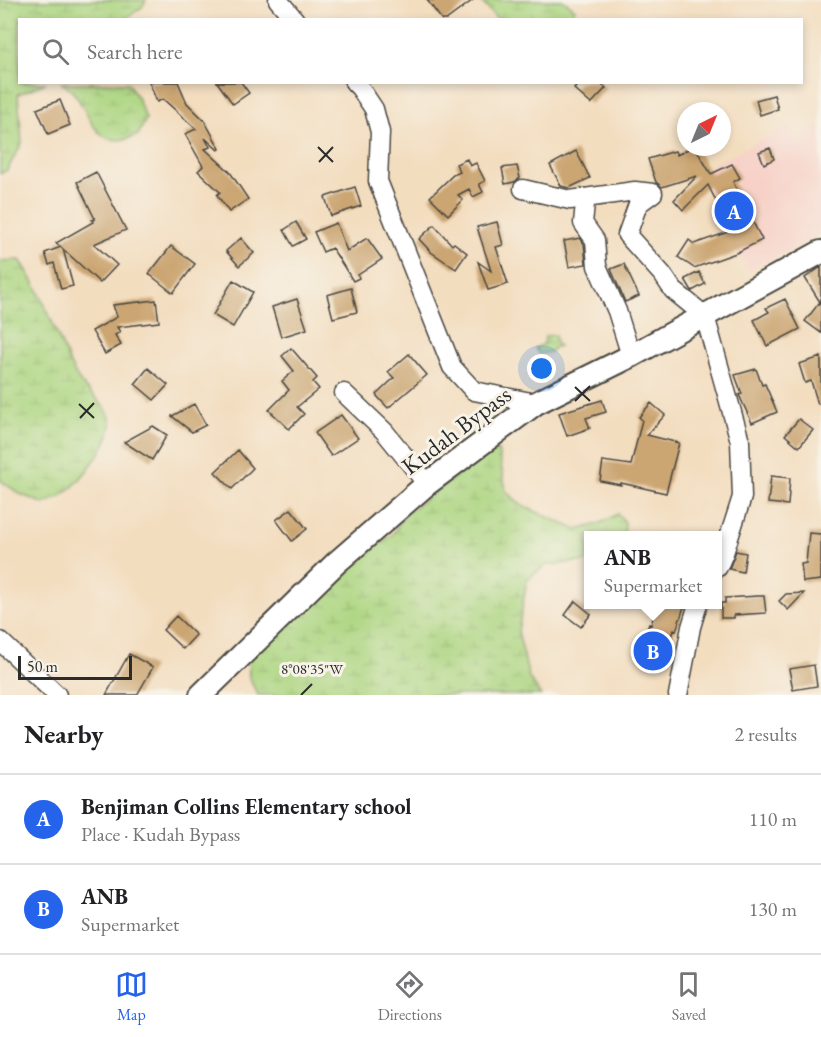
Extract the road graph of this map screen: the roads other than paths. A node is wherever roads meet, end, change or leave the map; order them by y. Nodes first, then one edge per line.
1 (278, 0) edge
2 (293, 18) edge
3 (356, 84) edge
4 (523, 189) dead end
5 (581, 198) junction
6 (821, 252) edge
7 (705, 316) junction
8 (631, 356) junction
9 (344, 393) dead end
10 (536, 403) junction
11 (427, 484) junction
12 (722, 557) edge
13 (696, 609) edge
14 (0, 641) edge
15 (57, 695) edge
16 (201, 695) edge
17 (678, 695) edge

1 - 2 street
3 - 10 street
4 - 5 street
5 - 7 street
5 - 8 street
6 - 7 street, Kudah Bypass
7 - 8 street, Kudah Bypass
7 - 12 street
8 - 10 street, Kudah Bypass
9 - 11 street
10 - 11 street, Kudah Bypass
11 - 16 street, Kudah Bypass
13 - 17 street
14 - 15 street

